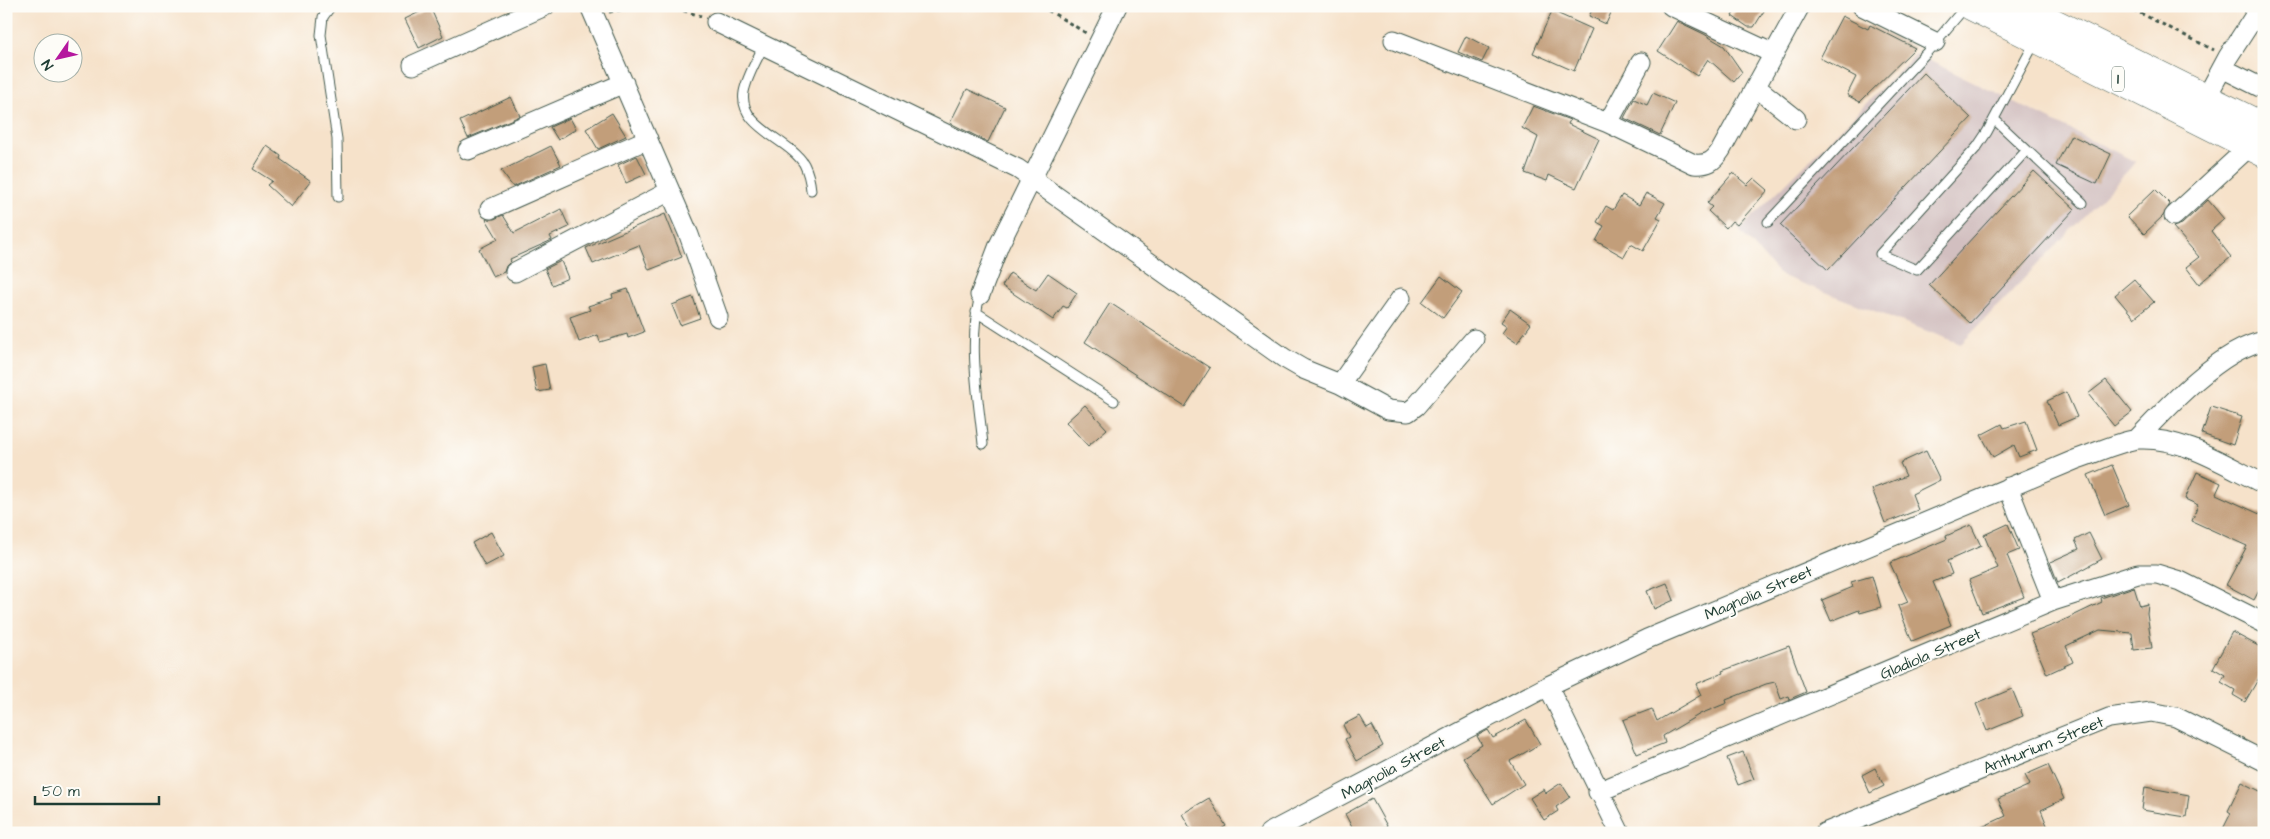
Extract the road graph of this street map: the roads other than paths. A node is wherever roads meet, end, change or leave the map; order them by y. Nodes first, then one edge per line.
1 (331, 6) edge
2 (545, 6) edge
3 (1117, 6) edge
4 (1671, 6) edge
5 (1800, 6) edge
6 (1862, 6) edge
7 (1966, 6) edge
8 (1971, 6) edge
9 (2020, 6) edge
10 (2261, 6) edge
11 (592, 11) edge
12 (716, 22) road end
13 (2042, 29) junction
14 (1394, 40) dead end
15 (1935, 42) junction
16 (764, 45) junction
17 (1774, 54) junction
18 (1640, 62) dead end
19 (2225, 63) junction
20 (413, 65) dead end
21 (624, 83) junction
22 (1756, 87) junction
23 (2264, 89) edge
24 (2206, 98) junction
25 (1796, 119) dead end
26 (1994, 119) junction
27 (1608, 123) junction
28 (648, 140) junction
29 (2259, 142) edge
30 (468, 150) dead end
31 (2027, 150) junction
32 (1032, 178) junction
33 (811, 190) dead end
34 (670, 191) junction
35 (338, 197) dead end
36 (2083, 203) dead end
37 (490, 209) dead end
38 (2174, 216) dead end
39 (1768, 222) dead end
40 (515, 272) dead end
41 (1402, 298) dead end
42 (978, 304) junction
43 (718, 318) dead end
44 (1474, 339) dead end
45 (2264, 341) edge
46 (1340, 384) junction
47 (1114, 401) dead end
48 (2137, 439) junction
49 (983, 444) dead end
50 (2264, 484) edge
51 (2008, 487) junction
52 (2053, 601) junction
53 (2264, 623) edge
54 (1548, 686) junction
55 (2264, 761) edge
56 (1598, 792) junction
57 (1269, 833) edge
58 (1620, 833) edge
59 (1824, 833) edge

1 - 35 lane
2 - 20 street
3 - 32 street
4 - 17 street
5 - 17 street
6 - 15 street
7 - 15 lane
8 - 13 highway, 1
9 - 13 highway, 1
10 - 19 street
11 - 21 street
12 - 16 street
13 - 24 highway, 1
13 - 26 lane
13 - 29 highway, 1
14 - 27 street
15 - 39 lane
16 - 32 street
16 - 33 lane
17 - 22 street
18 - 27 street
19 - 23 street
19 - 24 street
21 - 28 street
21 - 30 street
22 - 25 street
22 - 27 street
24 - 29 highway, 1
26 - 31 lane
26 - 31 lane
28 - 34 street
28 - 37 street
29 - 38 street
31 - 36 lane
32 - 42 street
32 - 46 street
34 - 40 street
34 - 43 street
41 - 46 street
42 - 47 lane
42 - 49 lane
44 - 46 street
45 - 48 street
48 - 50 street, Magnolia Street
48 - 51 street, Magnolia Street
51 - 52 street
51 - 54 street, Magnolia Street
52 - 53 street, Gladiola Street
52 - 56 street, Gladiola Street
54 - 56 street
54 - 57 street, Magnolia Street
55 - 59 street, Anthurium Street
56 - 58 street

